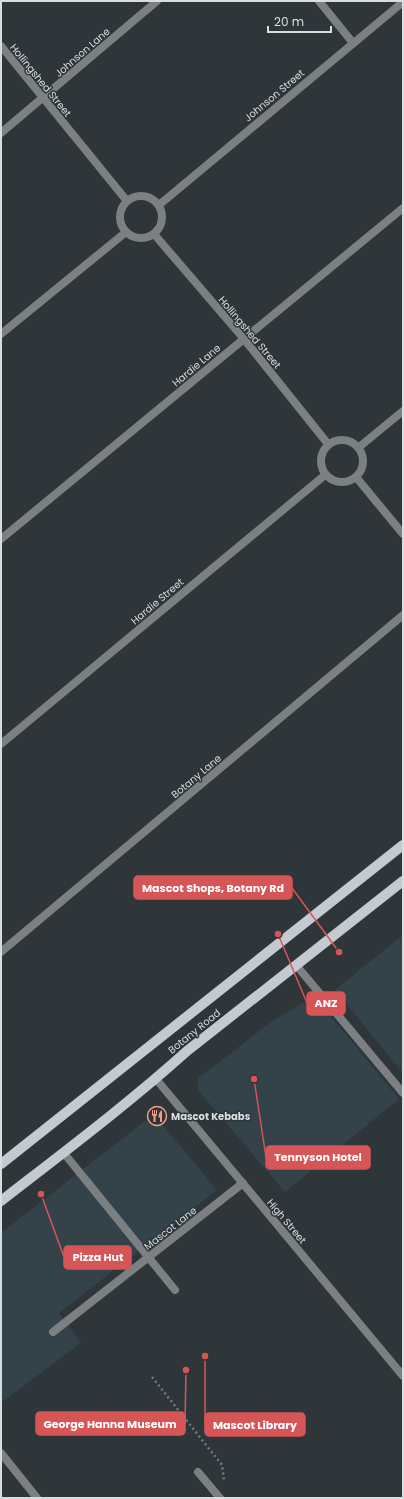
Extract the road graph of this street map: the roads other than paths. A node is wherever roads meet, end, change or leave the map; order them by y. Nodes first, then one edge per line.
1 (157, 1) edge
2 (319, 1) edge
3 (403, 2) edge
4 (353, 43) junction
5 (1, 46) edge
6 (44, 98) junction
7 (1, 133) edge
8 (127, 201) junction
9 (159, 205) junction
10 (403, 208) edge
11 (126, 232) junction
12 (154, 234) junction
13 (1, 334) edge
14 (244, 339) junction
15 (403, 411) edge
16 (328, 444) junction
17 (358, 448) junction
18 (325, 475) junction
19 (356, 477) junction
20 (403, 534) edge
21 (1, 539) edge
22 (403, 615) edge
23 (1, 744) edge
24 (403, 845) edge
25 (403, 881) edge
26 (1, 952) edge
27 (296, 965) junction
28 (156, 1079) junction
29 (403, 1094) edge
30 (64, 1152) junction
31 (1, 1164) edge
32 (243, 1183) junction
33 (1, 1201) edge
34 (149, 1257) junction
35 (175, 1290) dead end
36 (53, 1332) dead end
37 (403, 1376) edge
38 (1, 1454) edge
39 (198, 1472) dead end
40 (37, 1498) edge
41 (220, 1498) edge

1 - 6 street, Johnson Lane
2 - 4 street
3 - 4 street, Johnson Street
4 - 9 street, Johnson Street
5 - 6 street, Hollingshed Street
6 - 7 street, Johnson Lane
6 - 8 street, Hollingshed Street
8 - 9 street
8 - 11 street
9 - 12 street
10 - 14 street, Hardie Lane
11 - 12 street
11 - 13 street
12 - 14 street, Hollingshed Street
14 - 16 street, Hollingshed Street
14 - 21 street, Hardie Lane
15 - 17 street
16 - 17 street
16 - 18 street
17 - 19 street
18 - 19 street
18 - 23 street, Hardie Street
19 - 20 street
22 - 26 street, Botany Lane
24 - 31 main road, Botany Road
25 - 27 main road, Botany Road
27 - 28 main road, Botany Road
27 - 29 street
28 - 30 main road, Botany Road
28 - 32 street, High Street
30 - 33 main road, Botany Road
30 - 34 street
32 - 34 street, Mascot Lane
32 - 37 street, High Street
34 - 35 street
34 - 36 street, Mascot Lane
38 - 40 street
39 - 41 street

